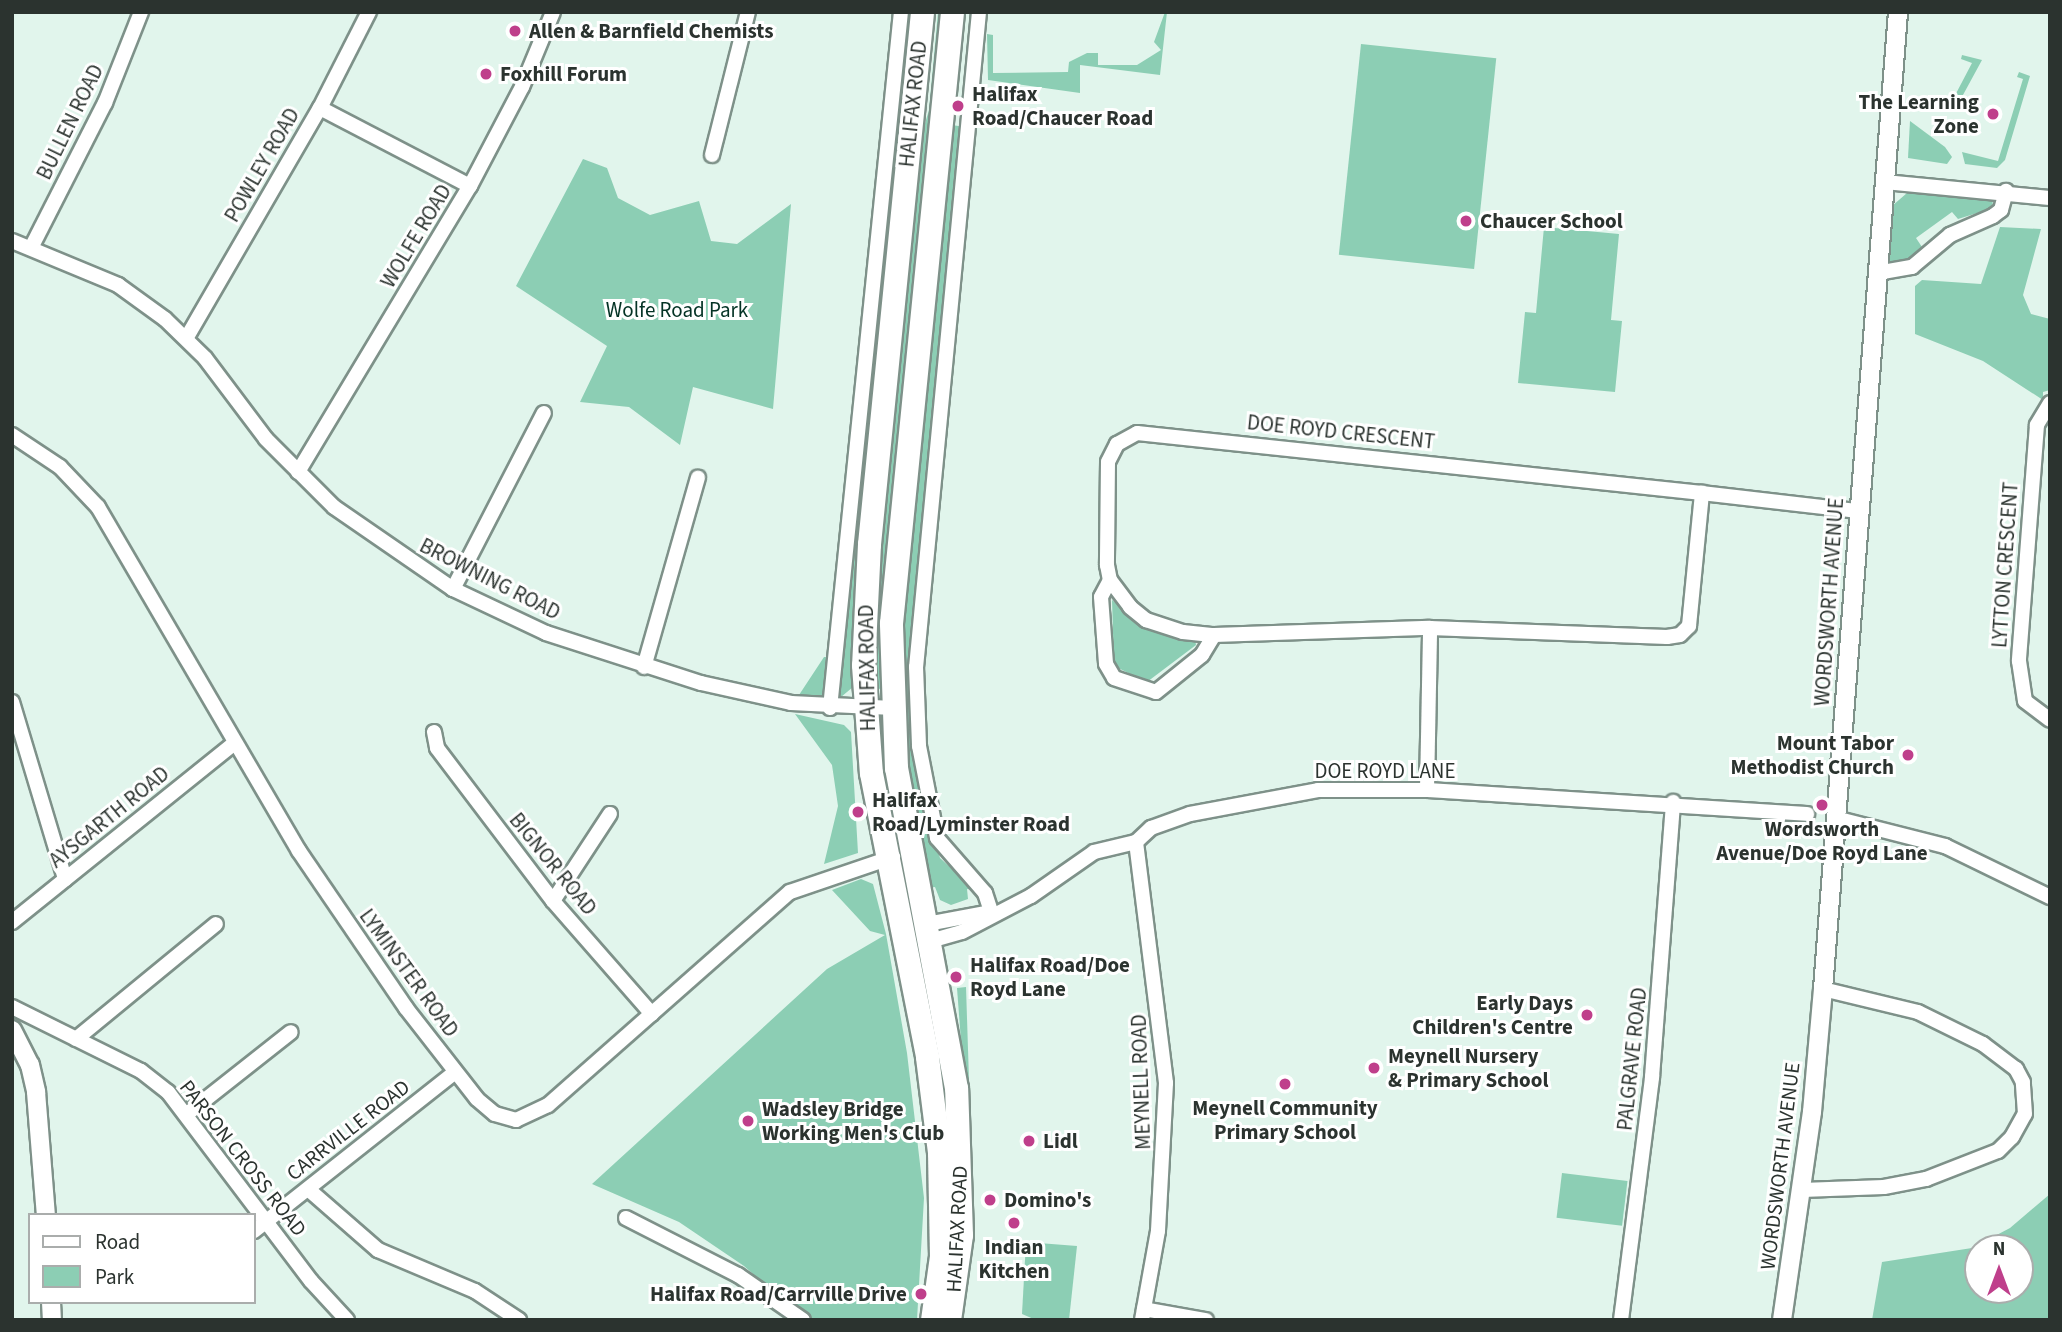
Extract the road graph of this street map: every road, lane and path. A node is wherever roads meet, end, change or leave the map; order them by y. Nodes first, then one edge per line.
1 (141, 12) edge
2 (369, 12) edge
3 (553, 12) edge
4 (748, 12) edge
5 (901, 12) edge
6 (922, 12) edge
7 (952, 12) edge
8 (979, 12) edge
9 (1898, 12) edge
10 (320, 108) junction
11 (712, 155) dead end
12 (1884, 181) junction
13 (470, 186) junction
14 (2006, 191) junction
15 (2050, 198) edge
16 (12, 241) edge
17 (32, 248) junction
18 (1877, 273) junction
19 (187, 337) junction
20 (2050, 403) edge
21 (544, 413) dead end
22 (12, 435) edge
23 (298, 472) junction
24 (698, 478) dead end
25 (1702, 493) junction
26 (1858, 511) junction
27 (1110, 580) junction
28 (453, 589) junction
29 (1430, 628) junction
30 (1214, 635) junction
31 (644, 667) junction
32 (12, 703) edge
33 (830, 708) junction
34 (893, 708) junction
35 (866, 710) junction
36 (2050, 720) edge
37 (434, 732) dead end
38 (233, 744) junction
39 (1427, 790) junction
40 (1674, 802) junction
41 (610, 814) dead end
42 (1807, 814) dead end
43 (1835, 818) junction
44 (1136, 842) junction
45 (912, 852) junction
46 (886, 858) junction
47 (65, 879) junction
48 (2050, 897) edge
49 (553, 901) junction
50 (991, 912) junction
51 (12, 922) edge
52 (216, 925) dead end
53 (928, 933) junction
54 (903, 938) junction
55 (1823, 989) junction
56 (12, 1007) edge
57 (652, 1014) junction
58 (12, 1030) edge
59 (291, 1032) dead end
60 (76, 1039) junction
61 (455, 1072) junction
62 (187, 1114) junction
63 (308, 1189) junction
64 (1801, 1190) junction
65 (46, 1213) edge
66 (626, 1218) dead end
67 (267, 1220) junction
68 (256, 1229) edge
69 (1143, 1314) edge
70 (347, 1320) edge
71 (519, 1320) edge
72 (803, 1320) edge
73 (932, 1320) edge
74 (949, 1320) edge
75 (1206, 1320) edge
76 (1621, 1320) edge
77 (1782, 1320) edge

1 - 17 street, BULLEN ROAD
2 - 10 street, POWLEY ROAD
3 - 13 street, WOLFE ROAD
4 - 11 street
5 - 33 street, HALIFAX ROAD
6 - 35 highway, HALIFAX ROAD
7 - 34 highway, HALIFAX ROAD
8 - 50 street
9 - 12 street, WORDSWORTH AVENUE
10 - 13 street
10 - 19 street, POWLEY ROAD
12 - 14 street
12 - 18 street, WORDSWORTH AVENUE
13 - 23 street, WOLFE ROAD
14 - 15 street
14 - 18 street
16 - 17 street, BROWNING ROAD
17 - 19 street, BROWNING ROAD
18 - 26 street, WORDSWORTH AVENUE
19 - 23 street, BROWNING ROAD
20 - 36 street, LYTTON CRESCENT
21 - 28 street
22 - 38 street, LYMINSTER ROAD
23 - 28 street, BROWNING ROAD
24 - 31 street
25 - 26 street, DOE ROYD CRESCENT
25 - 27 street, DOE ROYD CRESCENT
25 - 29 street
26 - 43 street, WORDSWORTH AVENUE
27 - 30 street
27 - 30 street, DOE ROYD CRESCENT
28 - 31 street, BROWNING ROAD
29 - 30 street
29 - 39 street
31 - 33 street, BROWNING ROAD
32 - 47 street
33 - 35 street, BROWNING ROAD
34 - 35 street, BROWNING ROAD
34 - 45 highway, HALIFAX ROAD
35 - 46 highway, HALIFAX ROAD
37 - 49 street, BIGNOR ROAD
38 - 47 street, AYSGARTH ROAD
38 - 61 street, LYMINSTER ROAD
39 - 40 street, DOE ROYD LANE
39 - 44 street, DOE ROYD LANE
40 - 42 street, DOE ROYD LANE
40 - 76 street, PALGRAVE ROAD
41 - 49 street
43 - 48 street
43 - 55 street, WORDSWORTH AVENUE
44 - 50 street, DOE ROYD LANE
44 - 69 street, MEYNELL ROAD
45 - 46 street, LYMINSTER ROAD
45 - 53 highway, HALIFAX ROAD
46 - 54 highway, HALIFAX ROAD
46 - 57 street, LYMINSTER ROAD
47 - 51 street, AYSGARTH ROAD
49 - 57 street, BIGNOR ROAD
50 - 53 street, DOE ROYD LANE
52 - 60 street
53 - 54 highway
53 - 74 highway, HALIFAX ROAD
54 - 73 highway, HALIFAX ROAD
55 - 64 street, WORDSWORTH AVENUE
55 - 64 street
56 - 60 street, PARSON CROSS ROAD
57 - 61 street, LYMINSTER ROAD
58 - 65 street
59 - 62 street
60 - 62 street, PARSON CROSS ROAD
61 - 63 street, CARRVILLE ROAD
62 - 67 street, PARSON CROSS ROAD
63 - 67 street, CARRVILLE ROAD
63 - 71 street
64 - 77 street, WORDSWORTH AVENUE
66 - 72 street
67 - 68 street, CARRVILLE ROAD
67 - 70 street, PARSON CROSS ROAD
69 - 75 street

